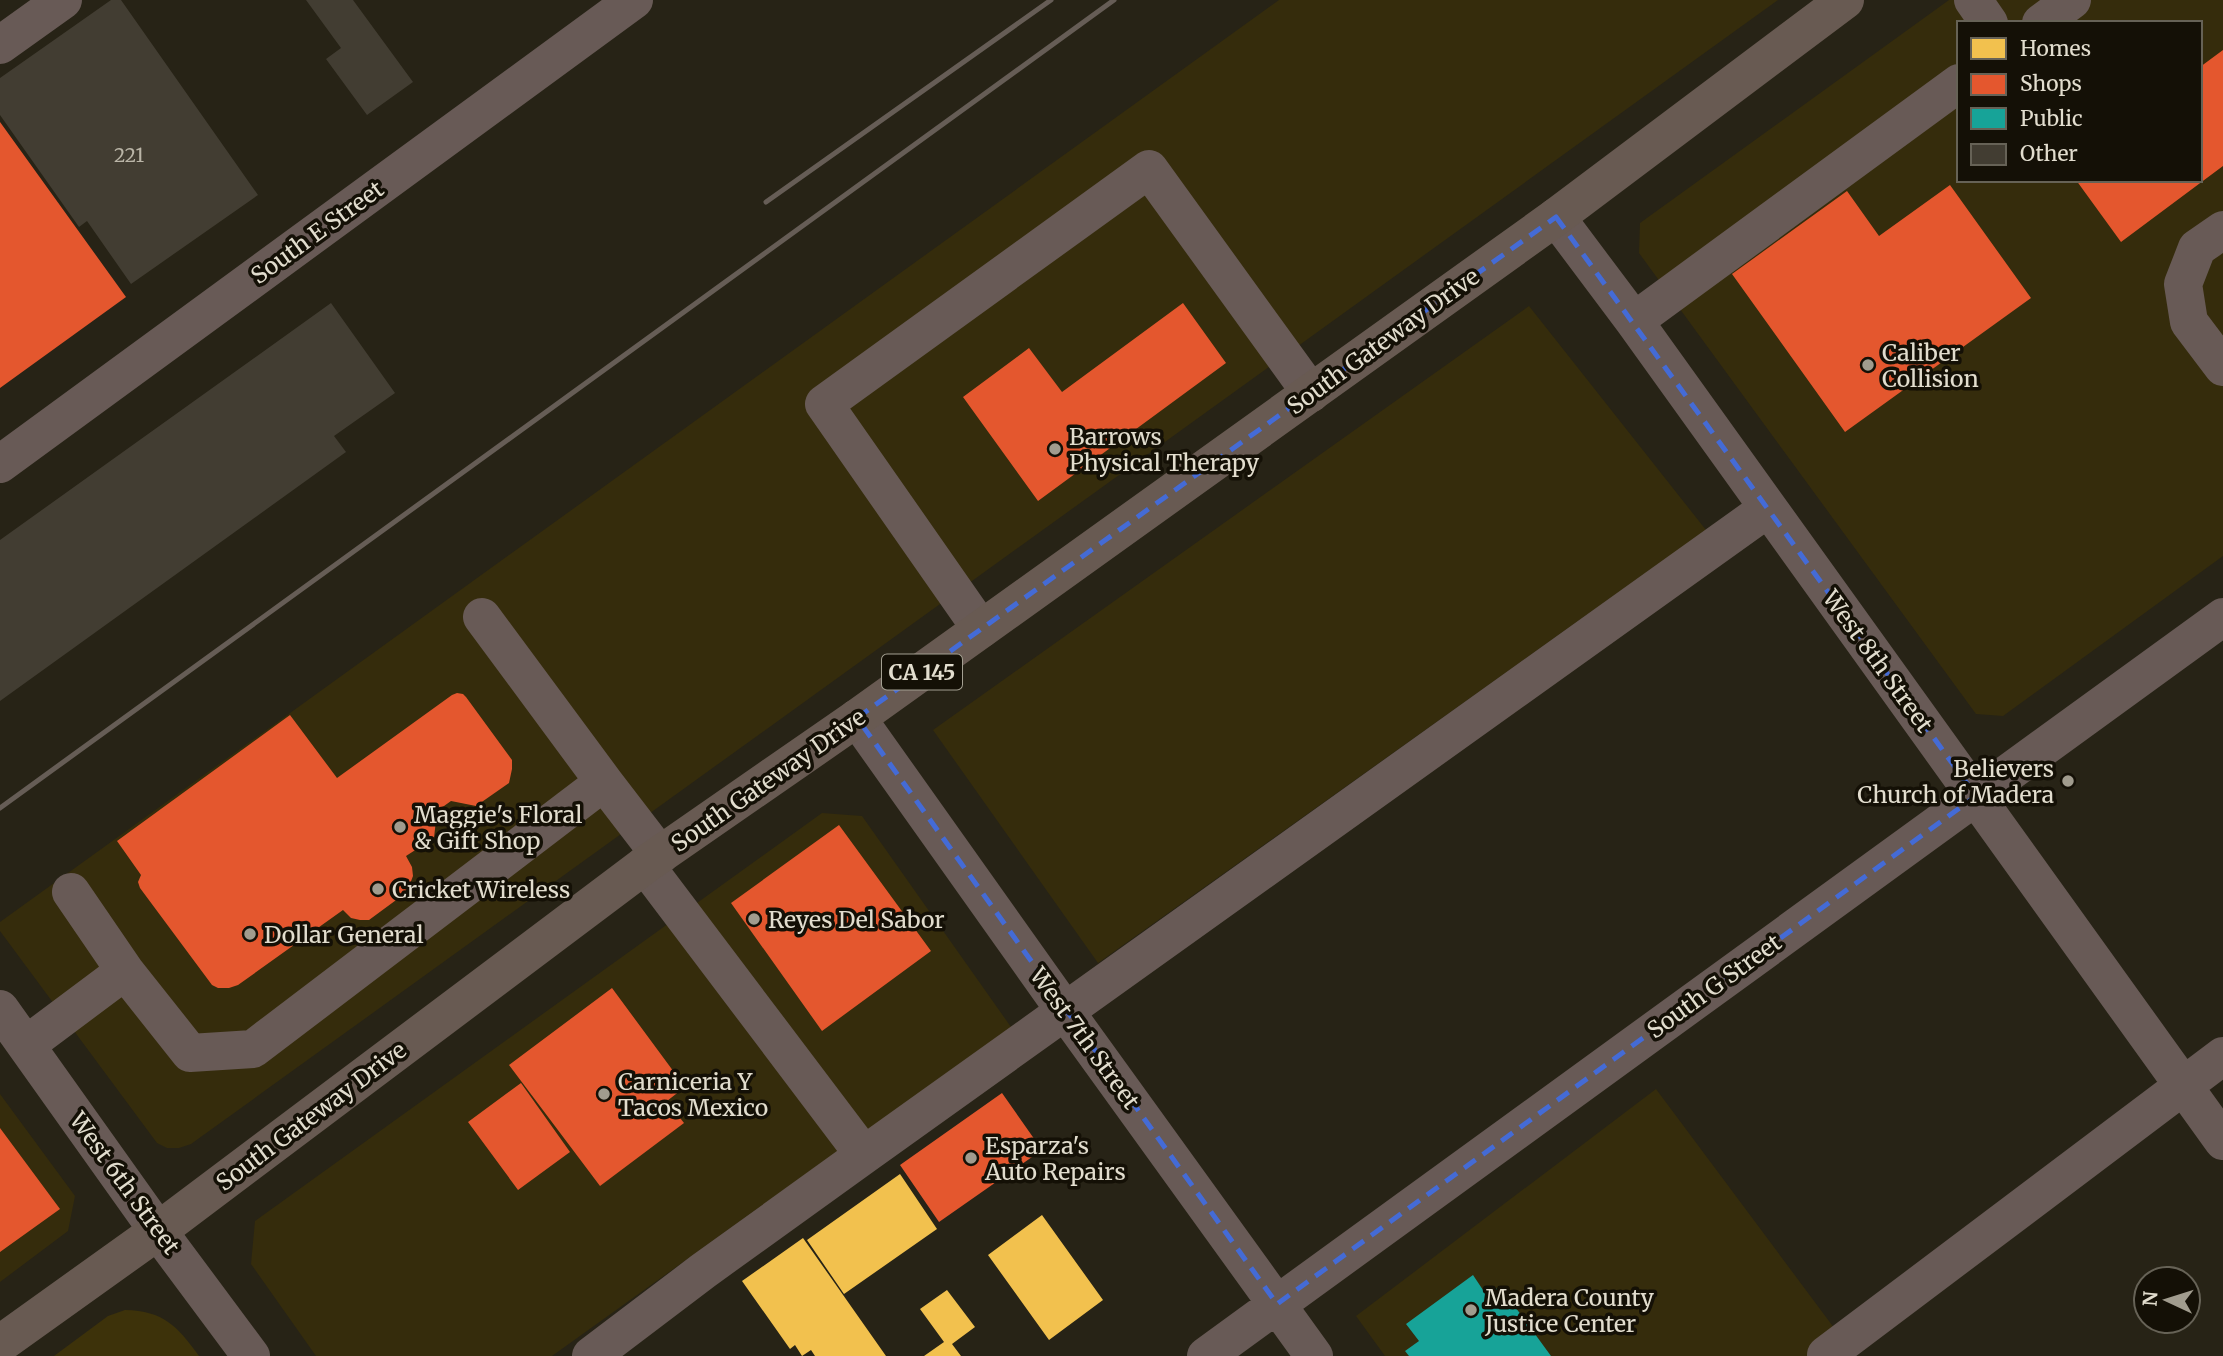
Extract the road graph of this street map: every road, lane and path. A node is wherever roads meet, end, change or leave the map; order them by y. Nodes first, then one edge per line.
1 (63, 0) edge
2 (634, 0) edge
3 (1845, 0) edge
4 (1973, 0) edge
5 (2073, 0) edge
6 (1988, 21) edge
7 (2044, 21) edge
8 (0, 45) edge
9 (1957, 84) edge
10 (1556, 217) junction
11 (2223, 230) edge
12 (1634, 321) junction
13 (2223, 367) edge
14 (1311, 393) junction
15 (0, 464) edge
16 (1767, 509) junction
17 (482, 617) dead end
18 (2223, 617) edge
19 (981, 629) junction
20 (858, 718) junction
21 (604, 782) junction
22 (1976, 796) junction
23 (652, 860) junction
24 (71, 892) dead end
25 (125, 971) junction
26 (0, 1009) edge
27 (1065, 1011) junction
28 (26, 1045) junction
29 (2223, 1056) edge
30 (2183, 1085) junction
31 (2223, 1141) edge
32 (864, 1155) junction
33 (158, 1231) junction
34 (1277, 1304) junction
35 (0, 1344) edge
36 (1826, 1355) edge
37 (251, 1356) edge
38 (591, 1356) edge
39 (1206, 1356) edge
40 (1314, 1356) edge

1 - 8 street
2 - 15 street, South E Street
3 - 10 main road, South Gateway Drive / CA 145
4 - 6 street
5 - 7 street
9 - 12 street
10 - 12 street, West 8th Street
10 - 14 main road, South Gateway Drive / CA 145
11 - 13 street
12 - 16 street, West 8th Street
14 - 19 main road, South Gateway Drive / CA 145
14 - 19 street
16 - 22 street, West 8th Street
16 - 27 street
17 - 21 street
18 - 22 street, South G Street
19 - 20 main road, South Gateway Drive / CA 145
20 - 23 main road, South Gateway Drive / CA 145
20 - 27 street, West 7th Street
21 - 23 street
21 - 25 street
22 - 30 street, West 8th Street
22 - 34 street, South G Street
23 - 32 street
23 - 33 main road, South Gateway Drive / CA 145
24 - 25 street
25 - 28 street
26 - 28 street, West 6th Street
27 - 32 street
27 - 34 street, West 7th Street
28 - 33 street, West 6th Street
29 - 30 street
30 - 31 street, West 8th Street
30 - 36 street
32 - 38 street
33 - 35 main road, South Gateway Drive / CA 145
33 - 37 street, West 6th Street
34 - 39 street, South G Street
34 - 40 street, West 7th Street

